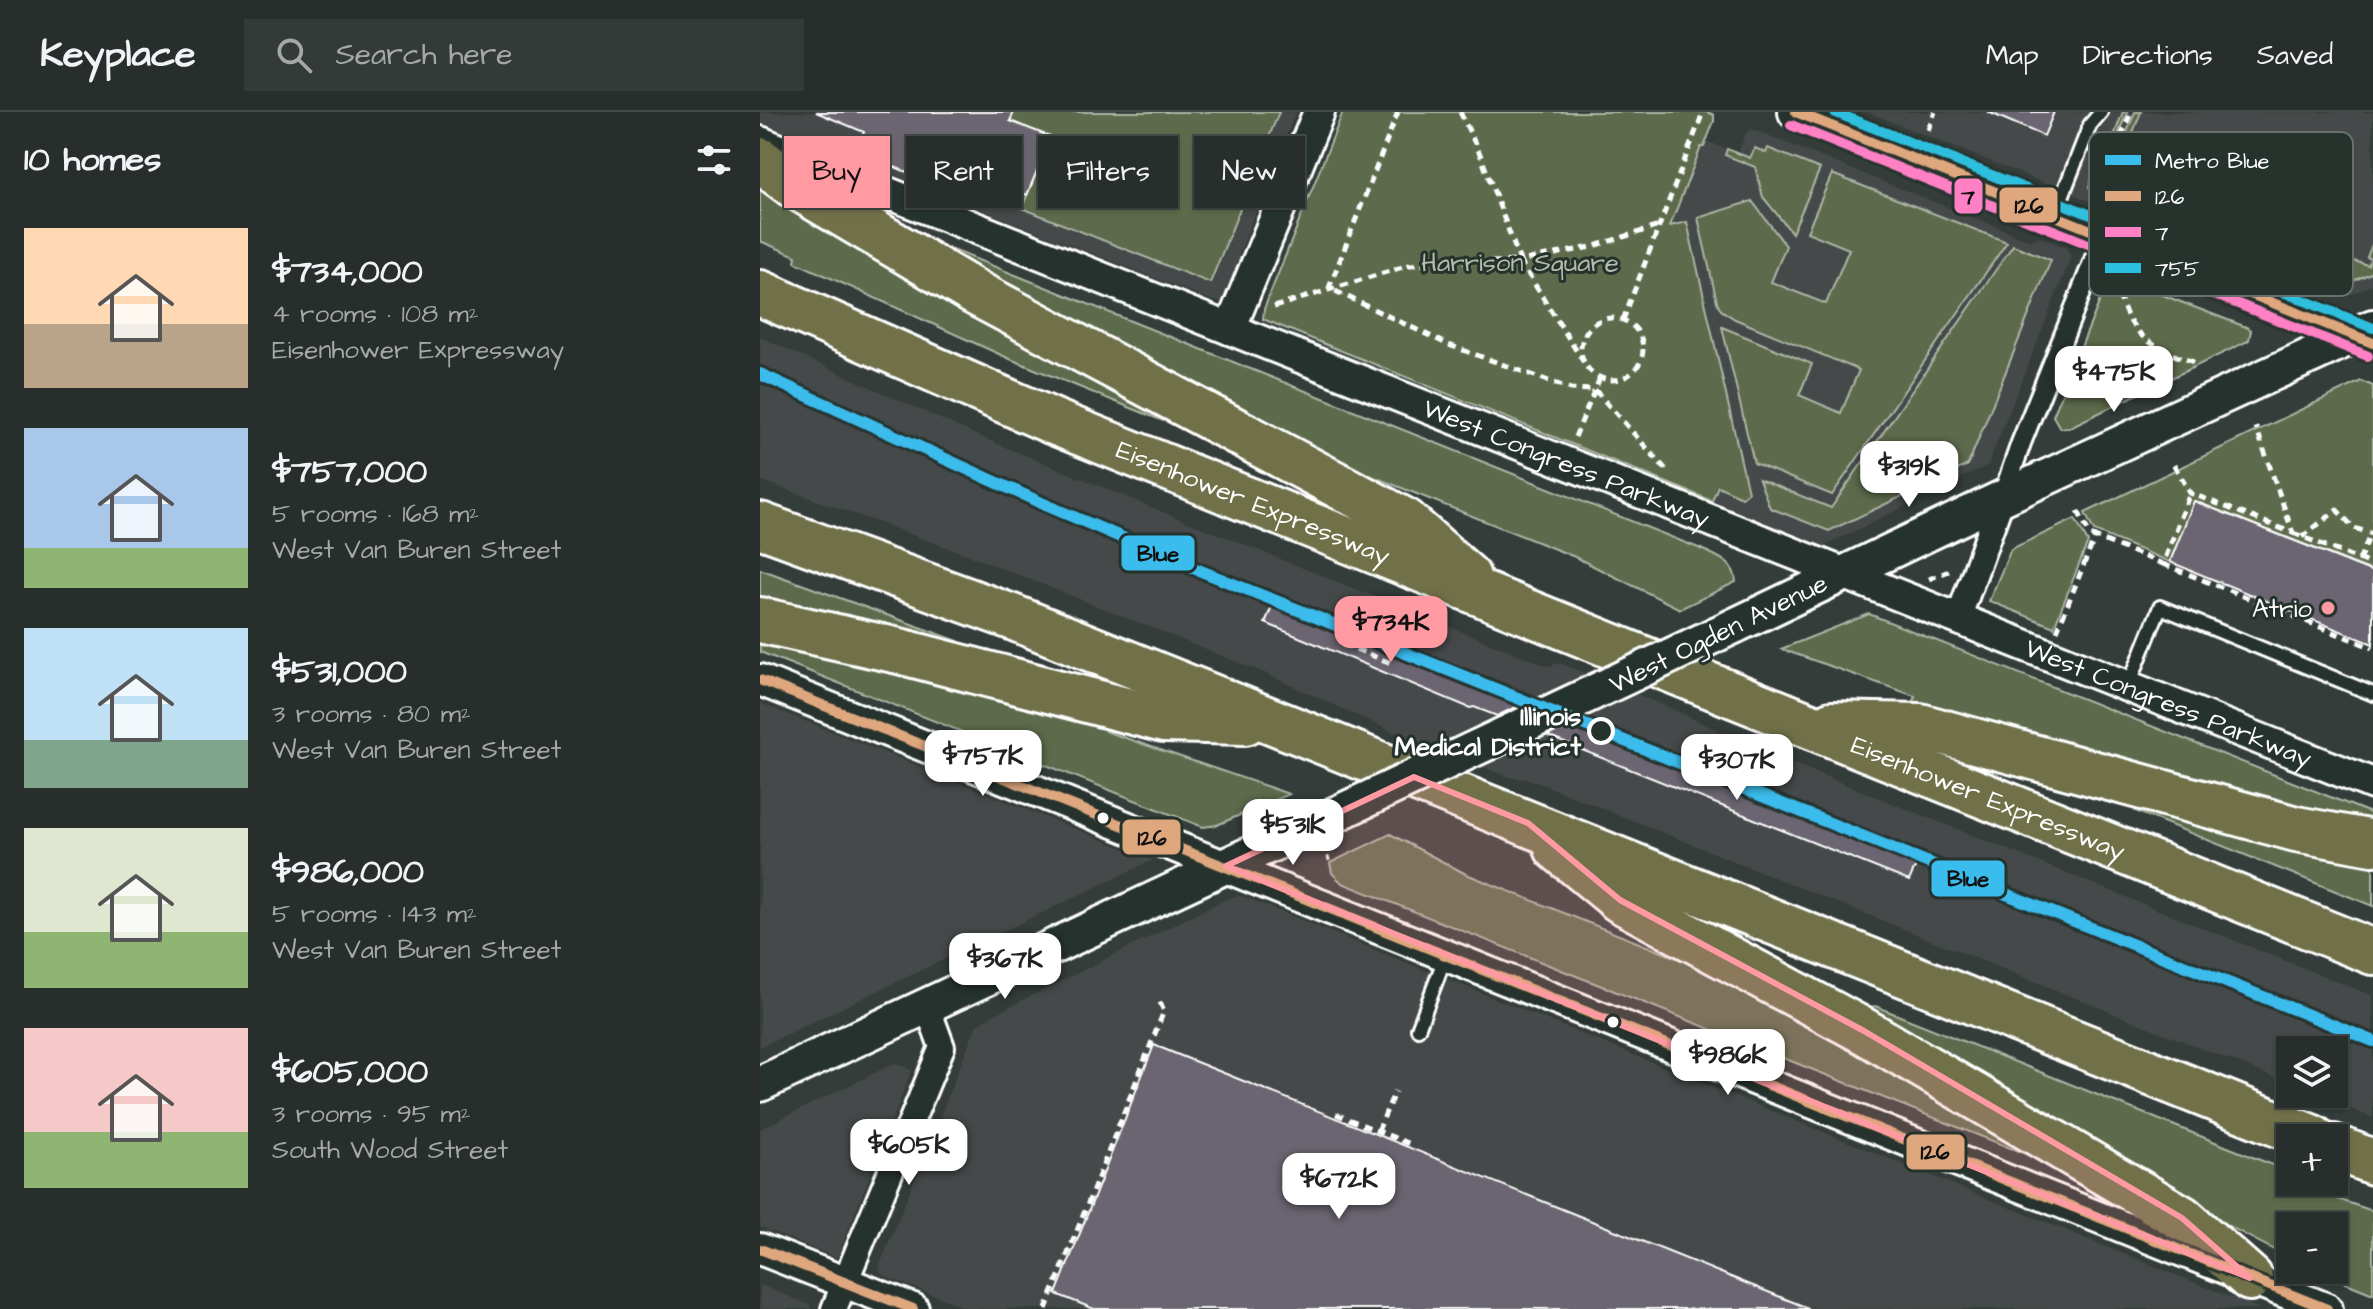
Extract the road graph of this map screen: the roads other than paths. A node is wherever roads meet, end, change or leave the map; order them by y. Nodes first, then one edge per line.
1 (1319, 112) edge
2 (1796, 112) edge
3 (2101, 112) edge
4 (2090, 118) edge
5 (760, 142) edge
6 (760, 160) edge
7 (2055, 215) junction
8 (2089, 217) edge
9 (2089, 247) edge
10 (760, 293) edge
11 (2278, 296) edge
12 (1230, 329) junction
13 (2367, 335) edge
14 (2002, 498) junction
15 (760, 525) edge
16 (1841, 573) junction
17 (1491, 597) junction
18 (1958, 619) junction
19 (760, 620) edge
20 (760, 680) edge
21 (2128, 687) junction
22 (2373, 694) edge
23 (1278, 723) junction
24 (1805, 724) junction
25 (2373, 783) edge
26 (1528, 823) junction
27 (2373, 843) edge
28 (1226, 866) junction
29 (2373, 952) edge
30 (1446, 955) junction
31 (927, 1006) junction
32 (1418, 1029) dead end
33 (760, 1084) edge
34 (2278, 1124) edge
35 (2348, 1152) edge
36 (2373, 1162) edge
37 (760, 1249) edge
38 (2250, 1278) junction
39 (840, 1296) edge
40 (913, 1309) edge
41 (2327, 1309) edge

1 - 12 street
2 - 7 main road
3 - 4 lane
4 - 7 lane
5 - 12 street, West Congress Parkway
6 - 17 highway
7 - 8 main road
9 - 14 street
10 - 17 highway, Eisenhower Expressway
11 - 13 main road
12 - 16 street, West Congress Parkway
13 - 14 main road, West Ogden Avenue
14 - 16 main road, West Ogden Avenue
14 - 18 street
15 - 23 highway
16 - 18 street, West Congress Parkway
16 - 28 main road, West Ogden Avenue, bridge
17 - 24 highway, Eisenhower Expressway
18 - 21 street, West Congress Parkway
19 - 23 highway
20 - 28 street
21 - 22 lane
21 - 25 street, West Congress Parkway
23 - 26 highway
24 - 27 highway
24 - 29 highway, Eisenhower Expressway
26 - 34 highway
26 - 38 highway
28 - 30 street
28 - 31 main road, West Ogden Avenue
30 - 32 lane
30 - 38 street
31 - 33 main road, West Ogden Avenue
31 - 39 street
35 - 36 highway
37 - 39 street
38 - 41 street
39 - 40 street

